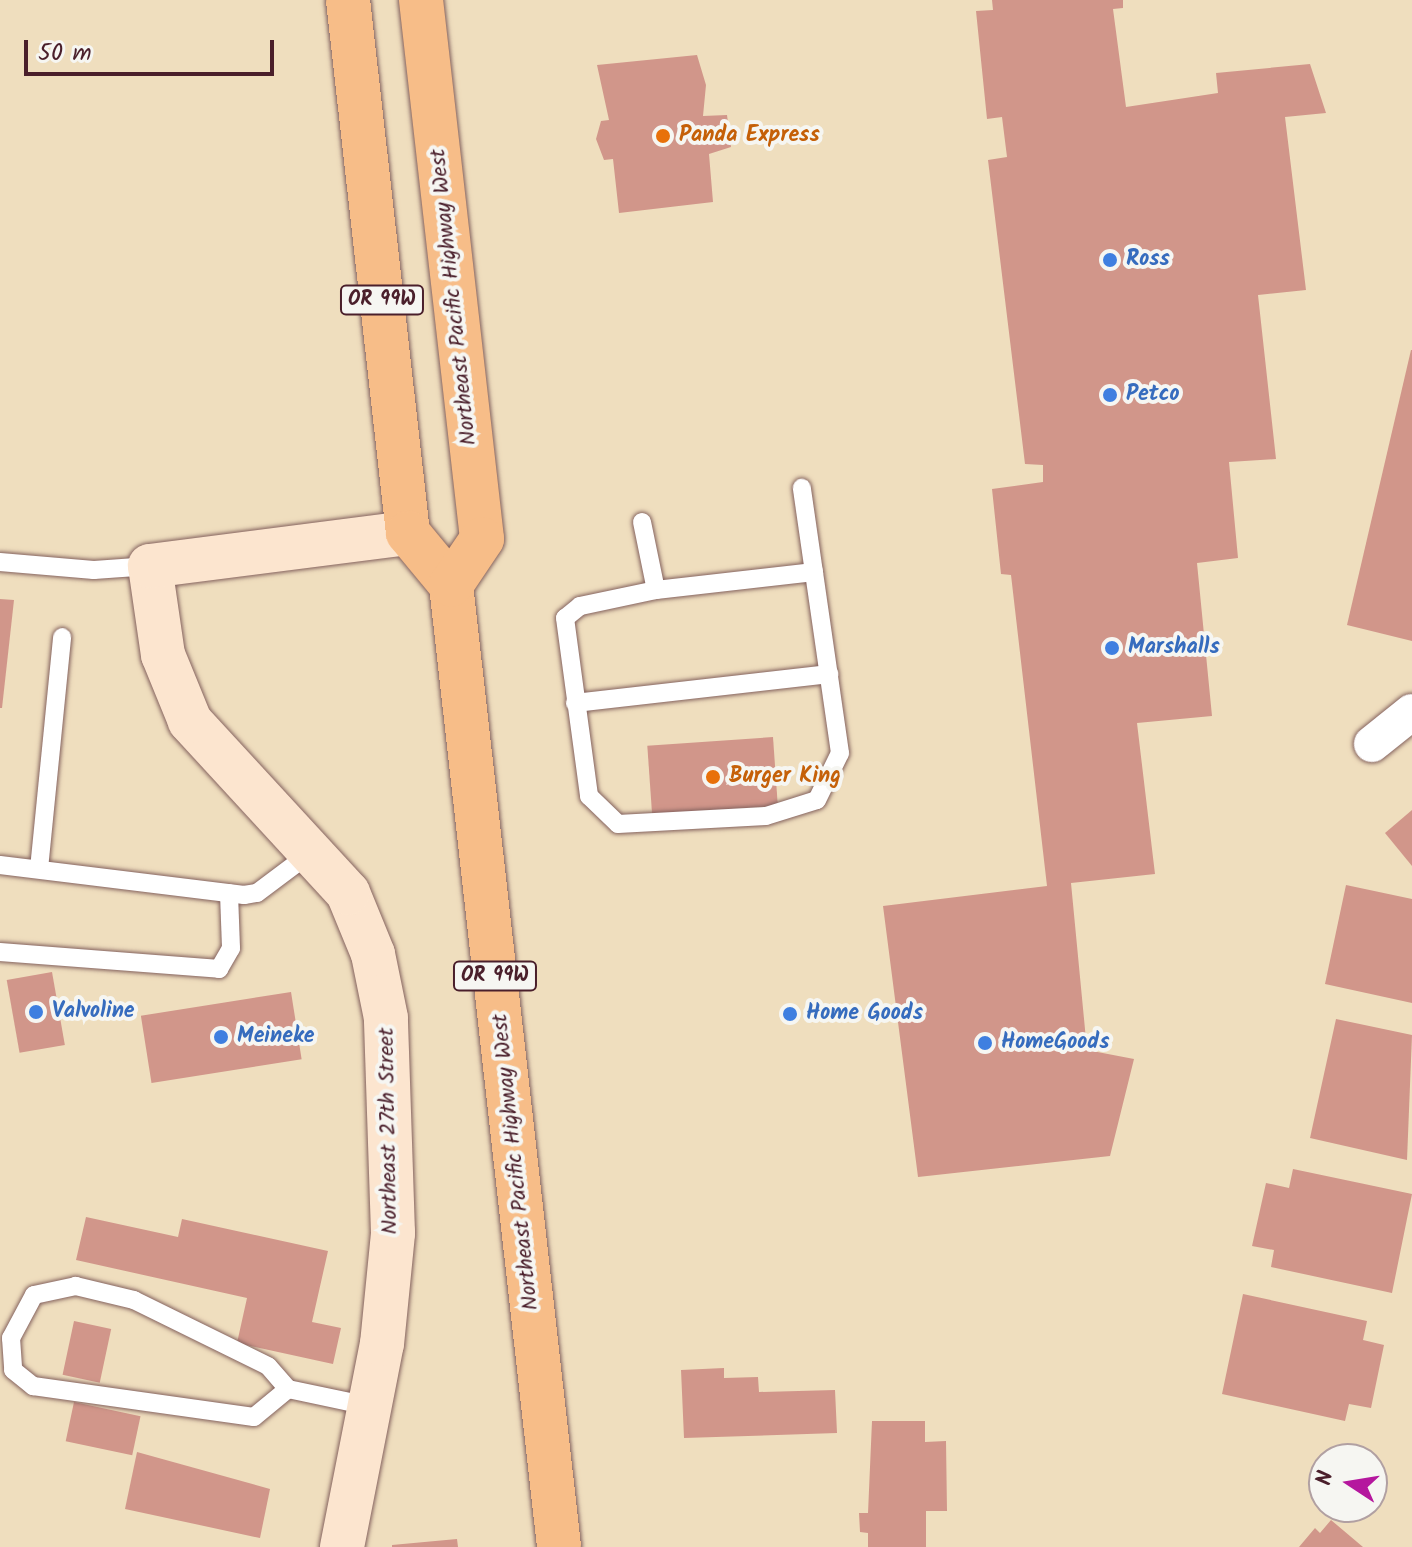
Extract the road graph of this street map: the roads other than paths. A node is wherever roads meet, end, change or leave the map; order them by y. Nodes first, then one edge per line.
1 (348, 0) edge
2 (402, 0) edge
3 (424, 21) edge
4 (802, 488) dead end
5 (642, 522) dead end
6 (408, 533) junction
7 (0, 562) edge
8 (150, 566) junction
9 (814, 572) junction
10 (451, 585) junction
11 (656, 590) junction
12 (62, 637) dead end
13 (829, 674) junction
14 (575, 703) junction
15 (1412, 712) edge
16 (1372, 744) dead end
17 (315, 850) junction
18 (0, 865) edge
19 (39, 869) junction
20 (229, 893) junction
21 (0, 952) edge
22 (288, 1389) junction
23 (372, 1407) junction
24 (342, 1547) edge
25 (559, 1547) edge

1 - 6 highway, OR 99W
2 - 3 highway
3 - 10 highway, Northeast Pacific Highway West / OR 99W
4 - 9 lane
5 - 11 lane
6 - 8 street
6 - 10 highway
7 - 8 lane
8 - 17 street, Northeast 27th Street
9 - 11 lane
9 - 13 lane
10 - 25 highway, Northeast Pacific Highway West / OR 99W
11 - 14 lane
12 - 19 lane
13 - 14 lane
13 - 14 lane
15 - 16 street
17 - 20 lane
17 - 23 street, Northeast 27th Street
18 - 19 lane
19 - 20 lane
20 - 21 lane
22 - 22 lane
22 - 23 lane
23 - 24 street, Northeast 27th Street

